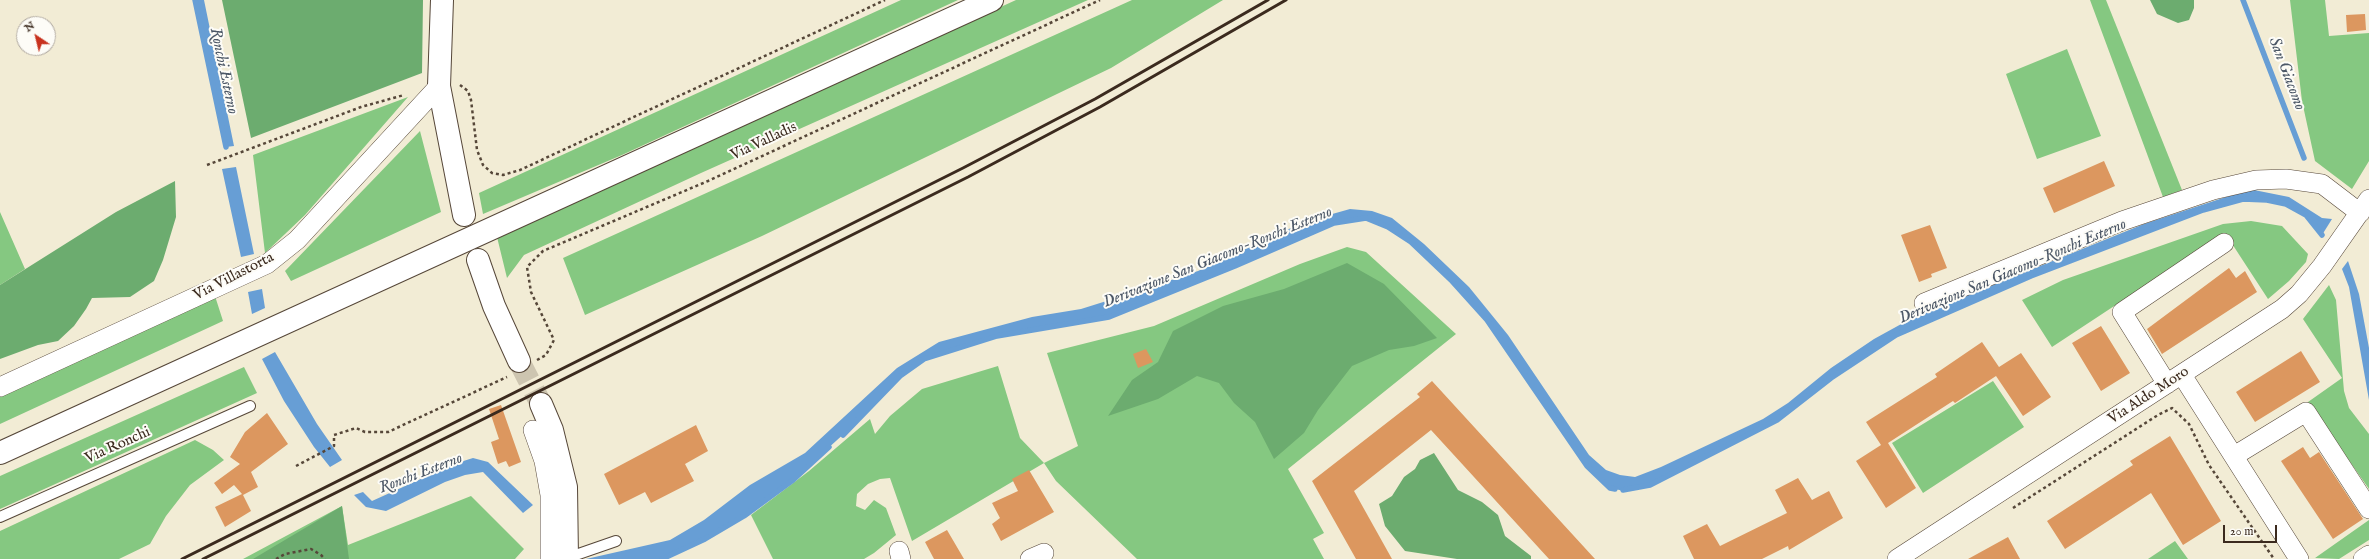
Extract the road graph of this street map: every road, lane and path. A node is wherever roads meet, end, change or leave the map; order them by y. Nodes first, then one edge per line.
1 (442, 0) edge
2 (885, 0) edge
3 (992, 0) edge
4 (1100, 0) edge
5 (439, 86) junction
6 (207, 165) dead end
7 (2365, 206) edge
8 (464, 215) dead end
9 (2224, 243) dead end
10 (478, 260) dead end
11 (1924, 303) dead end
12 (521, 366) junction
13 (2175, 380) junction
14 (0, 387) edge
15 (541, 404) tunnel mouth
16 (250, 406) dead end
17 (534, 430) dead end
18 (0, 453) edge
19 (2234, 456) junction
20 (296, 466) dead end
21 (2369, 509) edge
22 (2006, 512) dead end
23 (0, 517) edge
24 (616, 540) dead end
25 (2369, 555) edge
26 (276, 559) edge
27 (324, 559) edge
28 (562, 559) edge
29 (1897, 559) edge
30 (2274, 559) edge
31 (2299, 559) edge
32 (2363, 559) edge

1 - 5 main road
2 - 5 path
3 - 18 main road
4 - 12 path, Via Valladis
5 - 6 path
5 - 8 main road
5 - 14 street, Via Villastorta
7 - 11 street
7 - 13 street, Via Aldo Moro
9 - 13 street
10 - 12 main road
12 - 20 path
13 - 19 street
13 - 29 street, Via Aldo Moro
15 - 28 main road
16 - 23 lane, Via Ronchi
17 - 28 street
19 - 21 street
19 - 31 street
22 - 30 path
24 - 28 lane
25 - 32 street
26 - 27 path

